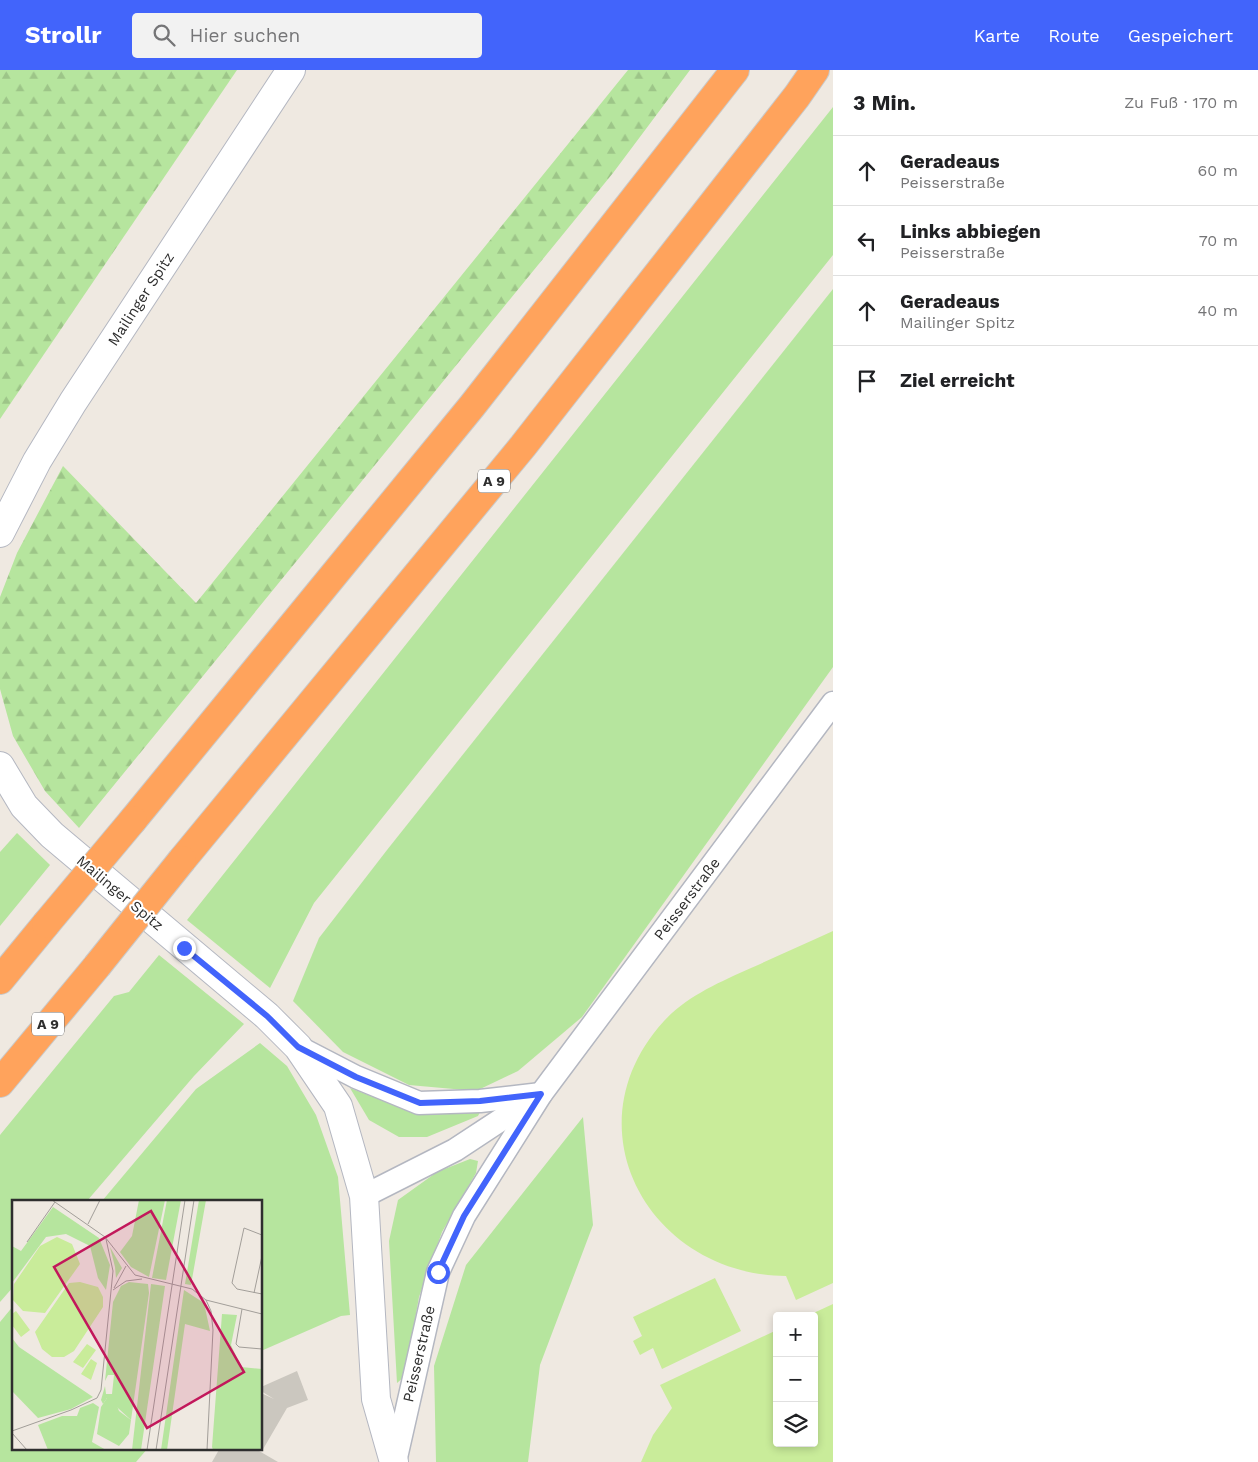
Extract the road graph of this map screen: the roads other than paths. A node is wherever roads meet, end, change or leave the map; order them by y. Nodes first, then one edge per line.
1 (291, 70) edge
2 (735, 70) edge
3 (815, 70) edge
4 (0, 533) edge
5 (833, 703) edge
6 (0, 766) edge
7 (0, 980) edge
8 (298, 1047) junction
9 (0, 1083) edge
10 (541, 1094) junction
11 (364, 1196) junction
12 (395, 1462) edge

1 - 4 street, Mailinger Spitz
2 - 7 highway, bridge
3 - 9 highway, A 9, bridge
5 - 10 street, Peisserstraße
6 - 8 street, Mailinger Spitz
8 - 10 street
8 - 11 street, Peisserstraße
10 - 11 street, Peisserstraße
10 - 12 street, Peisserstraße
11 - 12 street, Peisserstraße

